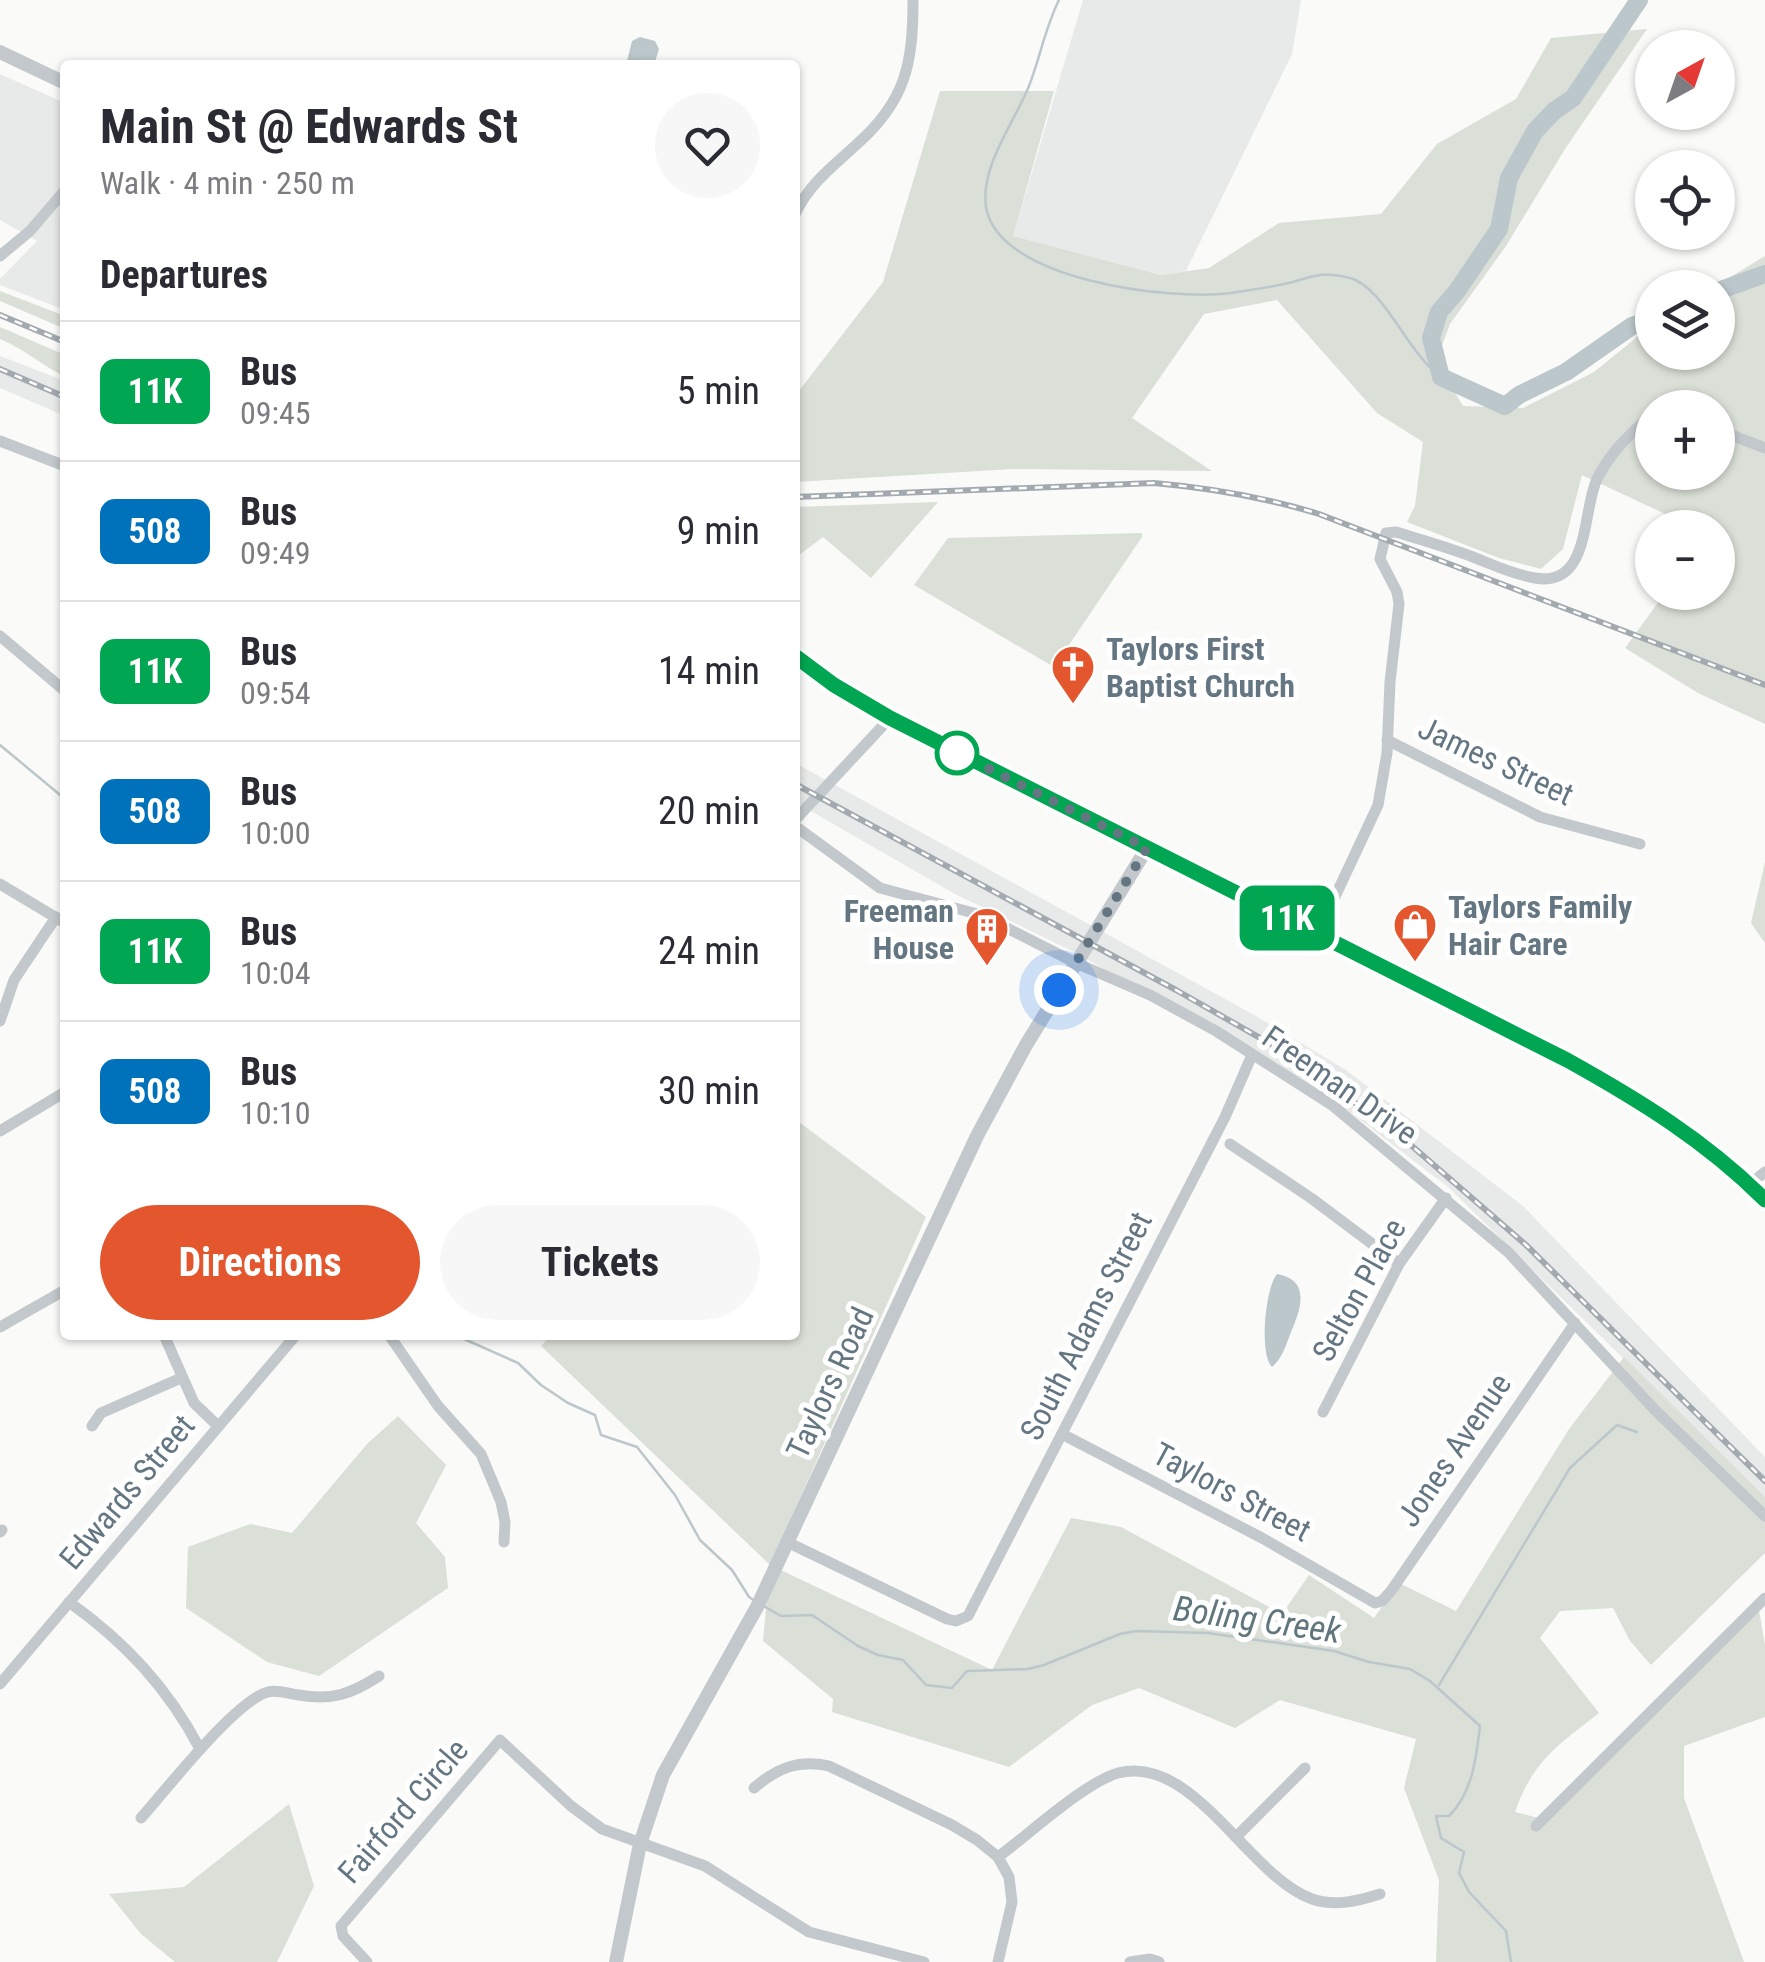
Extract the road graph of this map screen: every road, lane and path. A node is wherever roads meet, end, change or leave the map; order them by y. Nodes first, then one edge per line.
1 (914, 0) edge
2 (0, 52) edge
3 (60, 81) edge
4 (60, 196) edge
5 (800, 205) edge
6 (0, 256) edge
7 (1635, 433) edge
8 (1735, 437) edge
9 (0, 441) edge
10 (1765, 448) edge
11 (60, 464) edge
12 (0, 636) edge
13 (800, 660) edge
14 (60, 687) edge
15 (890, 718) junction
16 (1388, 740) junction
17 (800, 817) edge
18 (800, 827) edge
19 (1640, 844) dead end
20 (1147, 848) junction
21 (0, 884) edge
22 (60, 920) edge
23 (1318, 933) junction
24 (1076, 963) junction
25 (0, 1021) edge
26 (1252, 1055) junction
27 (60, 1095) edge
28 (0, 1114) edge
29 (4, 1128) edge
30 (1230, 1144) dead end
31 (1765, 1172) edge
32 (1750, 1184) junction
33 (1446, 1198) junction
34 (1765, 1200) edge
35 (1399, 1264) junction
36 (60, 1293) edge
37 (1575, 1324) junction
38 (0, 1327) edge
39 (166, 1340) edge
40 (292, 1340) edge
41 (392, 1340) edge
42 (181, 1378) junction
43 (1323, 1412) dead end
44 (92, 1426) dead end
45 (218, 1426) junction
46 (1062, 1434) junction
47 (1765, 1516) edge
48 (504, 1542) dead end
49 (787, 1542) junction
50 (1765, 1598) edge
51 (69, 1602) junction
52 (1374, 1603) joint
53 (379, 1676) dead end
54 (0, 1684) edge
55 (200, 1749) junction
56 (1304, 1768) dead end
57 (754, 1788) dead end
58 (141, 1818) dead end
59 (1536, 1826) dead end
60 (1236, 1838) junction
61 (640, 1844) junction
62 (998, 1858) junction
63 (1380, 1894) dead end
64 (367, 1962) edge
65 (616, 1962) edge
66 (924, 1962) edge
67 (998, 1962) edge
68 (1130, 1962) edge
69 (1159, 1962) edge

1 - 5 street
2 - 3 street
4 - 6 street
7 - 16 street
8 - 10 street
9 - 11 street
12 - 14 street
13 - 15 street
15 - 17 street
15 - 20 street
16 - 19 street, James Street
16 - 23 street
18 - 24 street, Freeman Drive
20 - 23 street
20 - 24 street, Taylors Road
21 - 22 street
22 - 25 street
23 - 32 street
24 - 26 street, Freeman Drive
24 - 49 street, Taylors Road
26 - 33 street, Freeman Drive
26 - 46 street, South Adams Street
27 - 29 street
28 - 29 street
30 - 35 street
31 - 32 street
32 - 34 street
33 - 35 street, Selton Place
33 - 37 street, Freeman Drive
35 - 43 street, Selton Place
36 - 38 street
37 - 47 street, Freeman Drive
37 - 52 street, Jones Avenue
39 - 42 street
40 - 45 street, Edwards Street
41 - 48 street
42 - 44 street
42 - 45 street
45 - 51 street, Edwards Street
46 - 49 street, South Adams Street
46 - 52 street, Taylors Street
49 - 61 street, Taylors Road
50 - 59 street
51 - 54 street, Edwards Street
51 - 55 street
53 - 55 street
55 - 58 street
56 - 60 street
57 - 62 street
60 - 62 street
60 - 63 street
61 - 64 street, Fairford Circle
61 - 65 street, Taylors Road
61 - 66 street
62 - 67 street
68 - 69 street

